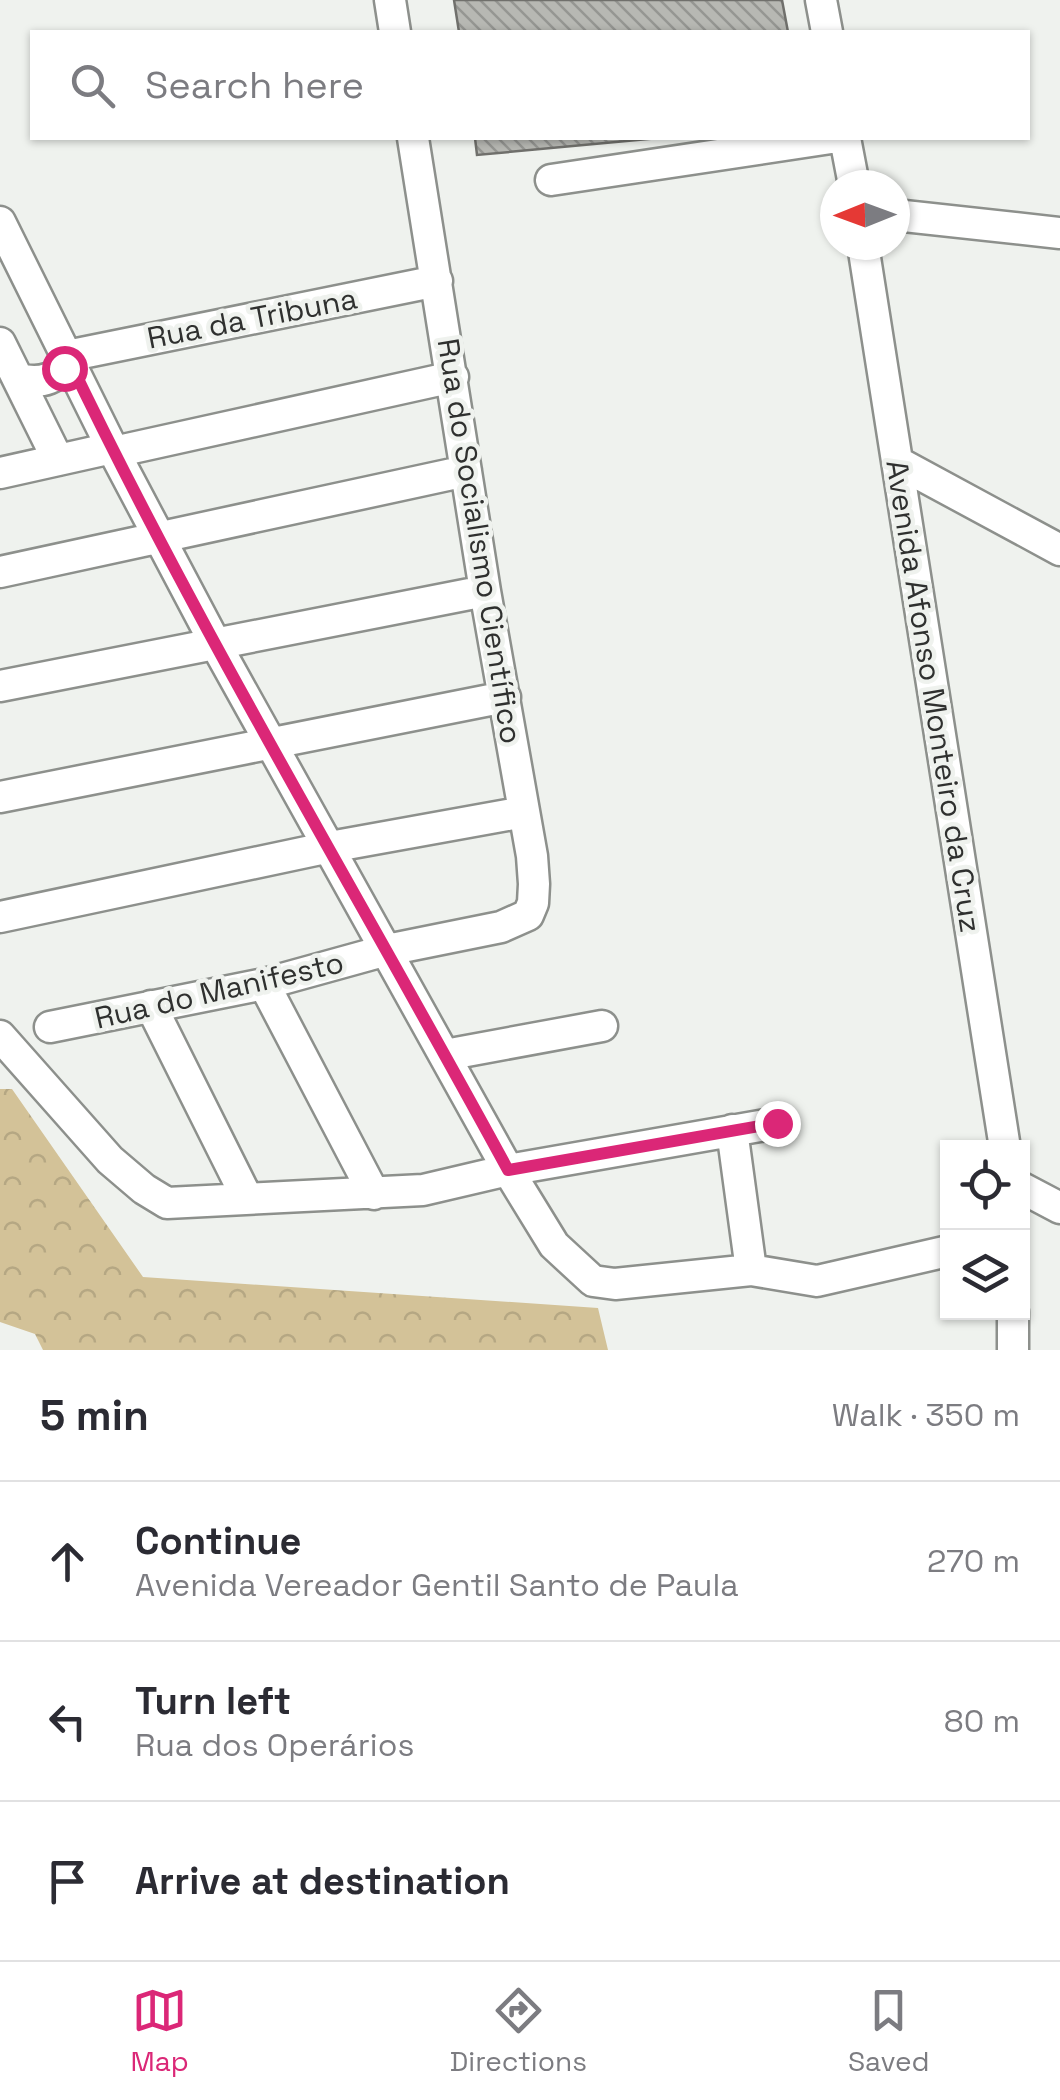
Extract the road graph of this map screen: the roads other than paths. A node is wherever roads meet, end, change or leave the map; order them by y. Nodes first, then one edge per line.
1 (390, 0) edge
2 (821, 0) edge
3 (395, 30) edge
4 (827, 30) edge
5 (413, 140) edge
6 (819, 140) edge
7 (845, 140) edge
8 (851, 170) edge
9 (551, 180) dead end
10 (910, 217) edge
11 (0, 222) edge
12 (1060, 233) edge
13 (8, 256) edge
14 (866, 260) edge
15 (437, 281) junction
16 (0, 343) edge
17 (67, 356) junction
18 (452, 377) junction
19 (18, 379) junction
20 (112, 450) junction
21 (58, 460) junction
22 (899, 463) junction
23 (466, 472) junction
24 (0, 473) edge
25 (159, 538) junction
26 (1060, 550) edge
27 (0, 572) edge
28 (485, 590) junction
29 (215, 643) junction
30 (0, 686) edge
31 (505, 697) junction
32 (272, 742) junction
33 (0, 797) edge
34 (524, 812) junction
35 (330, 847) junction
36 (0, 917) edge
37 (501, 927) joint
38 (387, 950) junction
39 (264, 984) junction
40 (151, 1006) junction
41 (602, 1026) dead end
42 (50, 1027) dead end
43 (0, 1036) edge
44 (446, 1054) junction
45 (777, 1123) dead end
46 (732, 1130) junction
47 (1004, 1140) edge
48 (508, 1170) junction
49 (1030, 1192) edge
50 (374, 1194) junction
51 (246, 1196) junction
52 (1060, 1208) edge
53 (940, 1253) edge
54 (752, 1270) junction
55 (1013, 1320) edge
56 (1013, 1350) edge

1 - 3 street
2 - 4 street
5 - 15 street, Rua do Socialismo Científico
6 - 9 street
7 - 8 street
10 - 12 street
11 - 13 street
13 - 17 street
14 - 22 street, Avenida Afonso Monteiro da Cruz
15 - 17 street, Rua da Tribuna
15 - 18 street, Rua do Socialismo Científico
16 - 19 street
17 - 19 street
17 - 20 street
18 - 20 street
18 - 23 street, Rua do Socialismo Científico
19 - 21 street
20 - 21 street
20 - 25 street
21 - 24 street
22 - 26 street
22 - 47 street, Avenida Afonso Monteiro da Cruz
23 - 25 street
23 - 28 street, Rua do Socialismo Científico
25 - 27 street
25 - 29 street
28 - 29 street
28 - 31 street, Rua do Socialismo Científico
29 - 30 street
29 - 32 street
31 - 32 street
31 - 34 street, Rua do Socialismo Científico
32 - 33 street
32 - 35 street
34 - 35 street
34 - 37 street, Rua do Socialismo Científico
35 - 36 street
35 - 38 street
37 - 38 street, Rua do Manifesto
38 - 39 street, Rua do Manifesto
38 - 44 street
39 - 40 street, Rua do Manifesto
39 - 50 street
40 - 42 street, Rua do Manifesto
40 - 51 street
41 - 44 street
43 - 51 street
44 - 48 street
45 - 46 street
46 - 48 street
46 - 54 street
48 - 50 street
48 - 54 street
49 - 52 street
50 - 51 street
53 - 54 street
55 - 56 street

